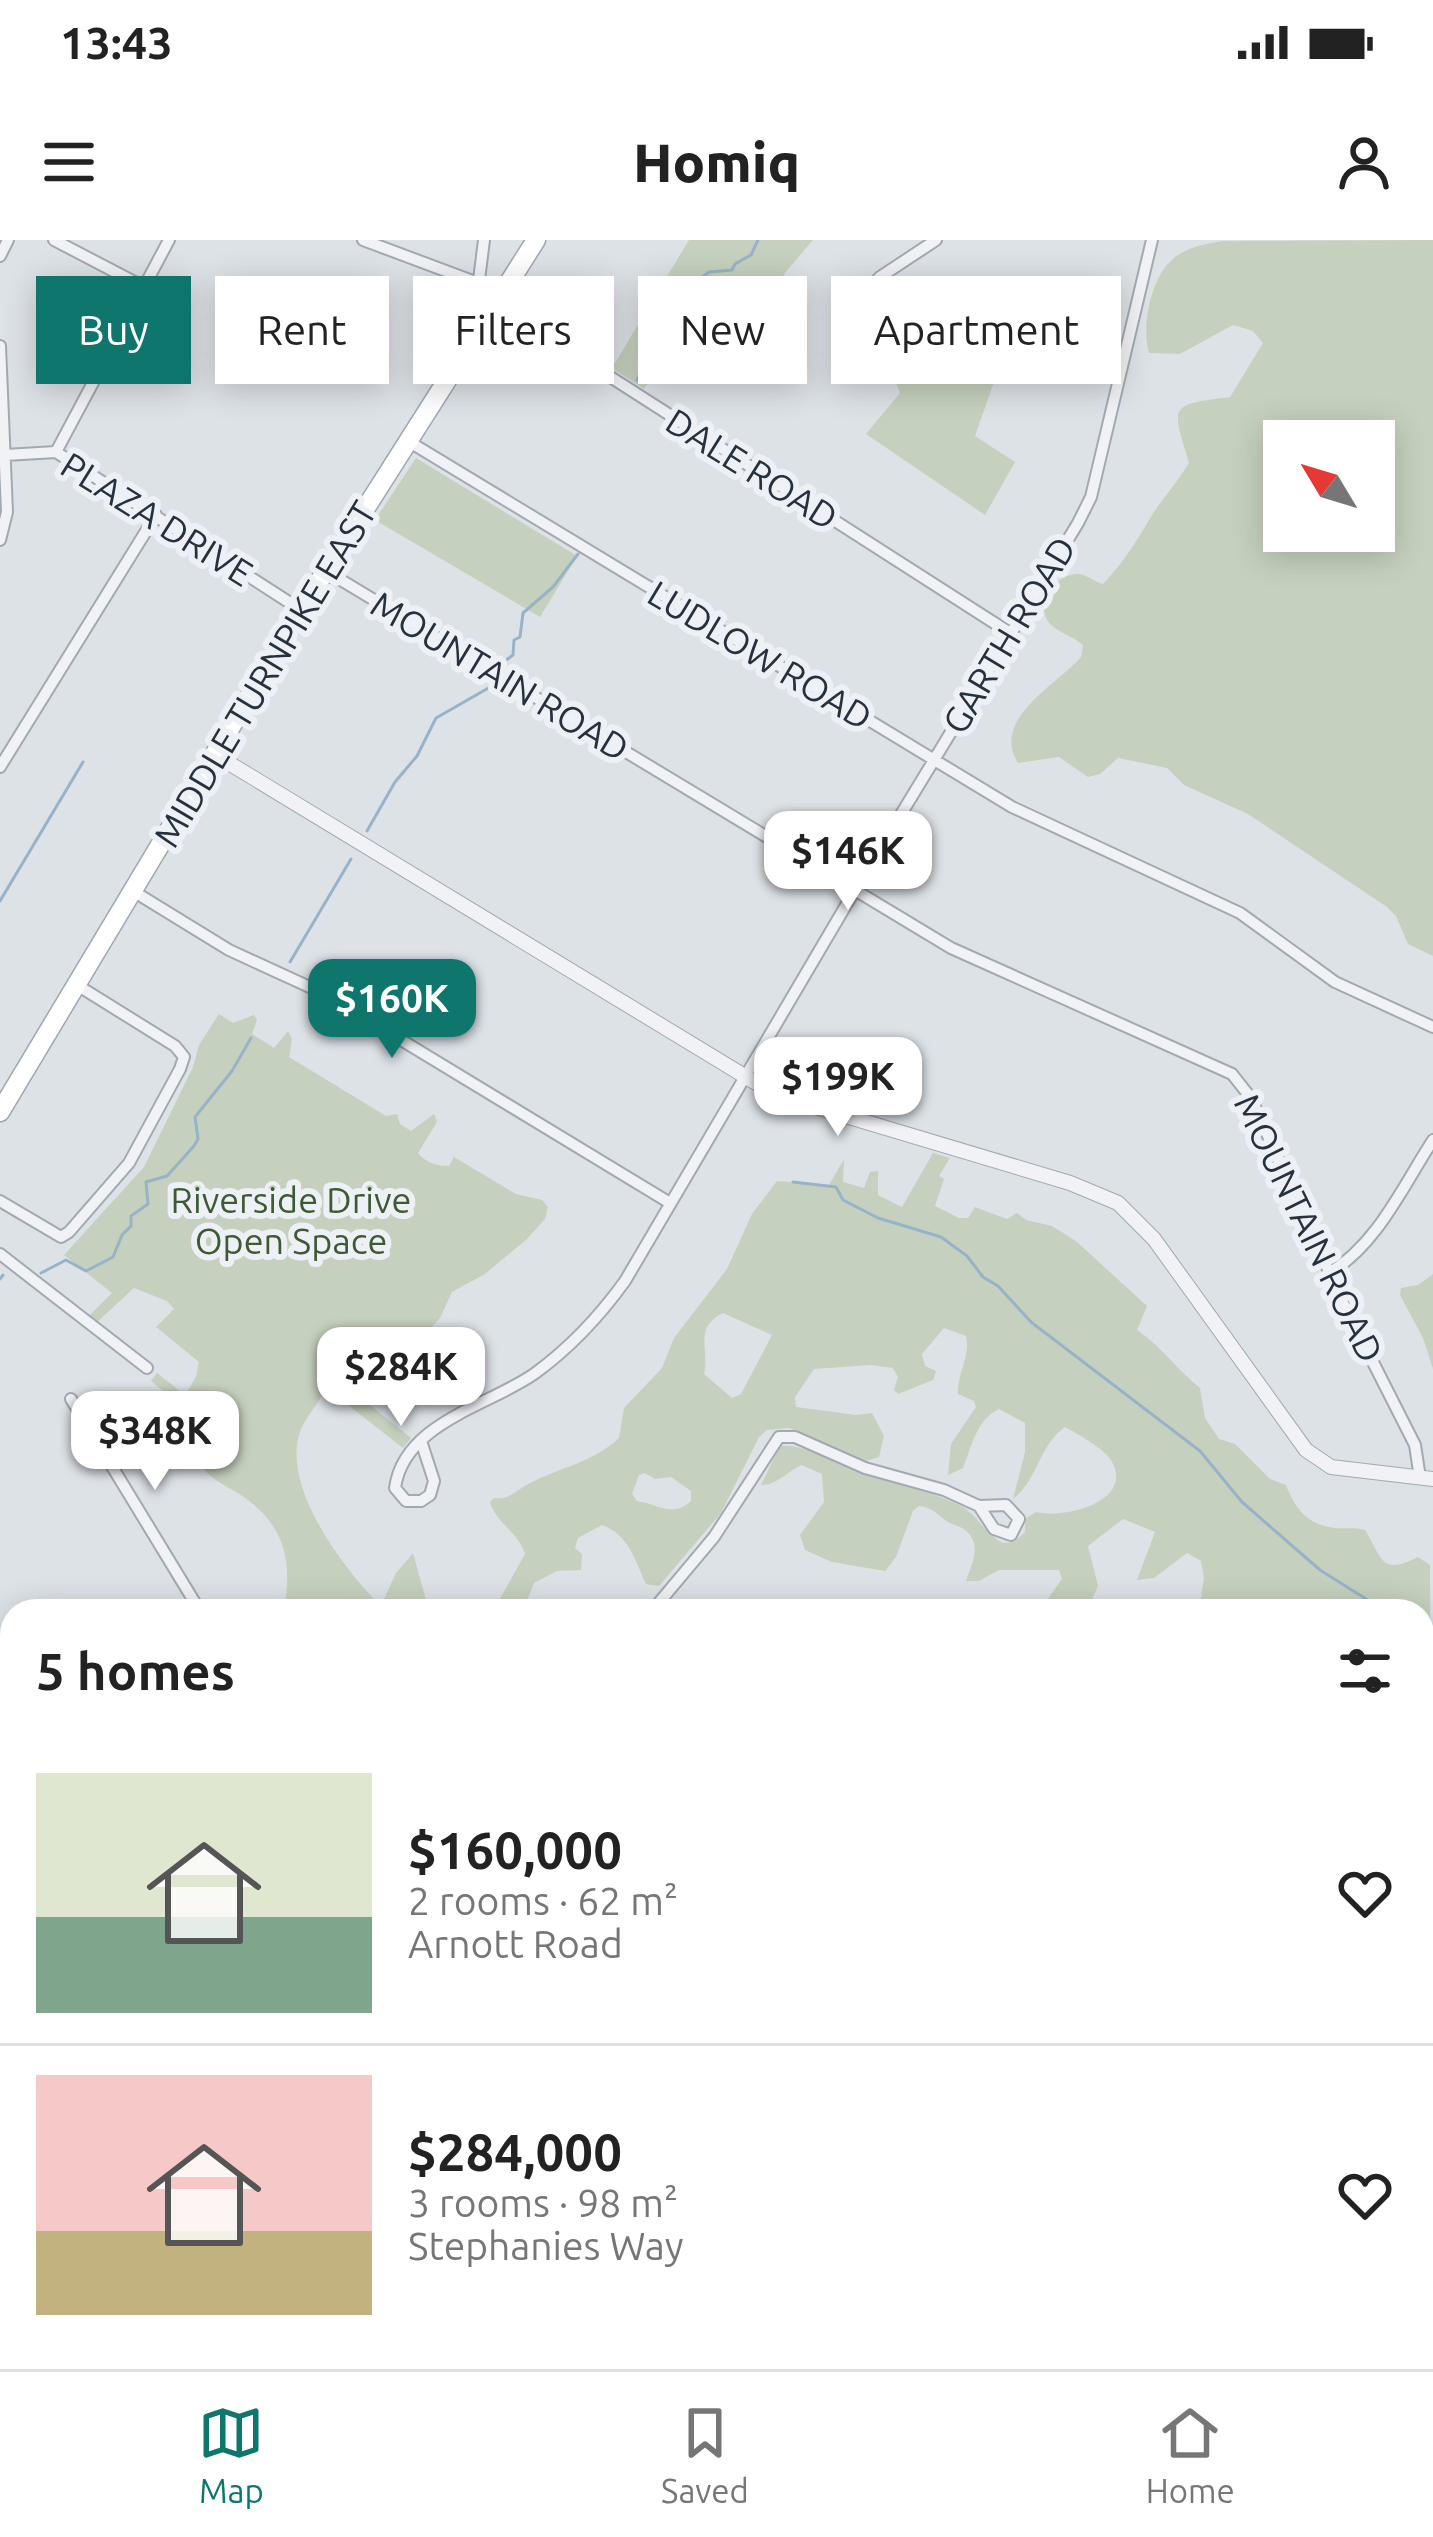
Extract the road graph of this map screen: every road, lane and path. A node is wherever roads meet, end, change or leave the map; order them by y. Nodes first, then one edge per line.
1 (8, 240) edge
2 (54, 240) edge
3 (170, 240) edge
4 (363, 240) edge
5 (484, 240) edge
6 (536, 240) edge
7 (936, 240) edge
8 (1152, 240) edge
9 (0, 256) edge
10 (123, 276) edge
11 (150, 276) edge
12 (467, 276) edge
13 (480, 276) edge
14 (512, 276) edge
15 (882, 276) edge
16 (0, 346) edge
17 (614, 373) edge
18 (92, 384) edge
19 (444, 384) edge
20 (408, 441) junction
21 (56, 452) junction
22 (5, 455) junction
23 (156, 515) junction
24 (0, 540) edge
25 (326, 571) junction
26 (301, 610) junction
27 (1010, 633) junction
28 (214, 754) junction
29 (933, 760) junction
30 (0, 767) edge
31 (854, 890) junction
32 (133, 891) junction
33 (77, 985) junction
34 (1433, 1027) edge
35 (747, 1078) junction
36 (0, 1112) edge
37 (1433, 1140) edge
38 (0, 1202) edge
39 (670, 1203) junction
40 (0, 1254) edge
41 (1329, 1274) junction
42 (147, 1368) dead end
43 (71, 1399) dead end
44 (421, 1442) junction
45 (1427, 1479) edge
46 (979, 1505) dead end
47 (193, 1599) edge
48 (662, 1599) edge

1 - 9 street
2 - 10 street
3 - 11 street
4 - 12 street, DALE ROAD
5 - 13 street
6 - 14 main road, MIDDLE TURNPIKE EAST
7 - 15 street
8 - 27 street, GARTH ROAD
16 - 22 street
17 - 27 street, DALE ROAD
18 - 21 street
19 - 20 main road, MIDDLE TURNPIKE EAST
20 - 25 main road, MIDDLE TURNPIKE EAST
20 - 29 street, LUDLOW ROAD
21 - 22 street, PLAZA DRIVE
21 - 23 street, PLAZA DRIVE
22 - 24 street
23 - 26 street, PLAZA DRIVE
23 - 30 street
25 - 26 main road, MIDDLE TURNPIKE EAST
25 - 31 street, MOUNTAIN ROAD
26 - 28 main road, MIDDLE TURNPIKE EAST
27 - 29 street, GARTH ROAD
28 - 32 main road, MIDDLE TURNPIKE EAST
28 - 35 street
29 - 31 street, GARTH ROAD
29 - 34 street, LUDLOW ROAD
31 - 35 street, GARTH ROAD
31 - 41 street, MOUNTAIN ROAD
32 - 33 main road, MIDDLE TURNPIKE EAST
32 - 39 street
33 - 36 main road, MIDDLE TURNPIKE EAST
33 - 38 street
35 - 39 street, GARTH ROAD
35 - 45 street
37 - 41 street
39 - 44 street, GARTH ROAD
40 - 42 street
41 - 45 street, MOUNTAIN ROAD
43 - 47 street
44 - 44 street
46 - 48 street

